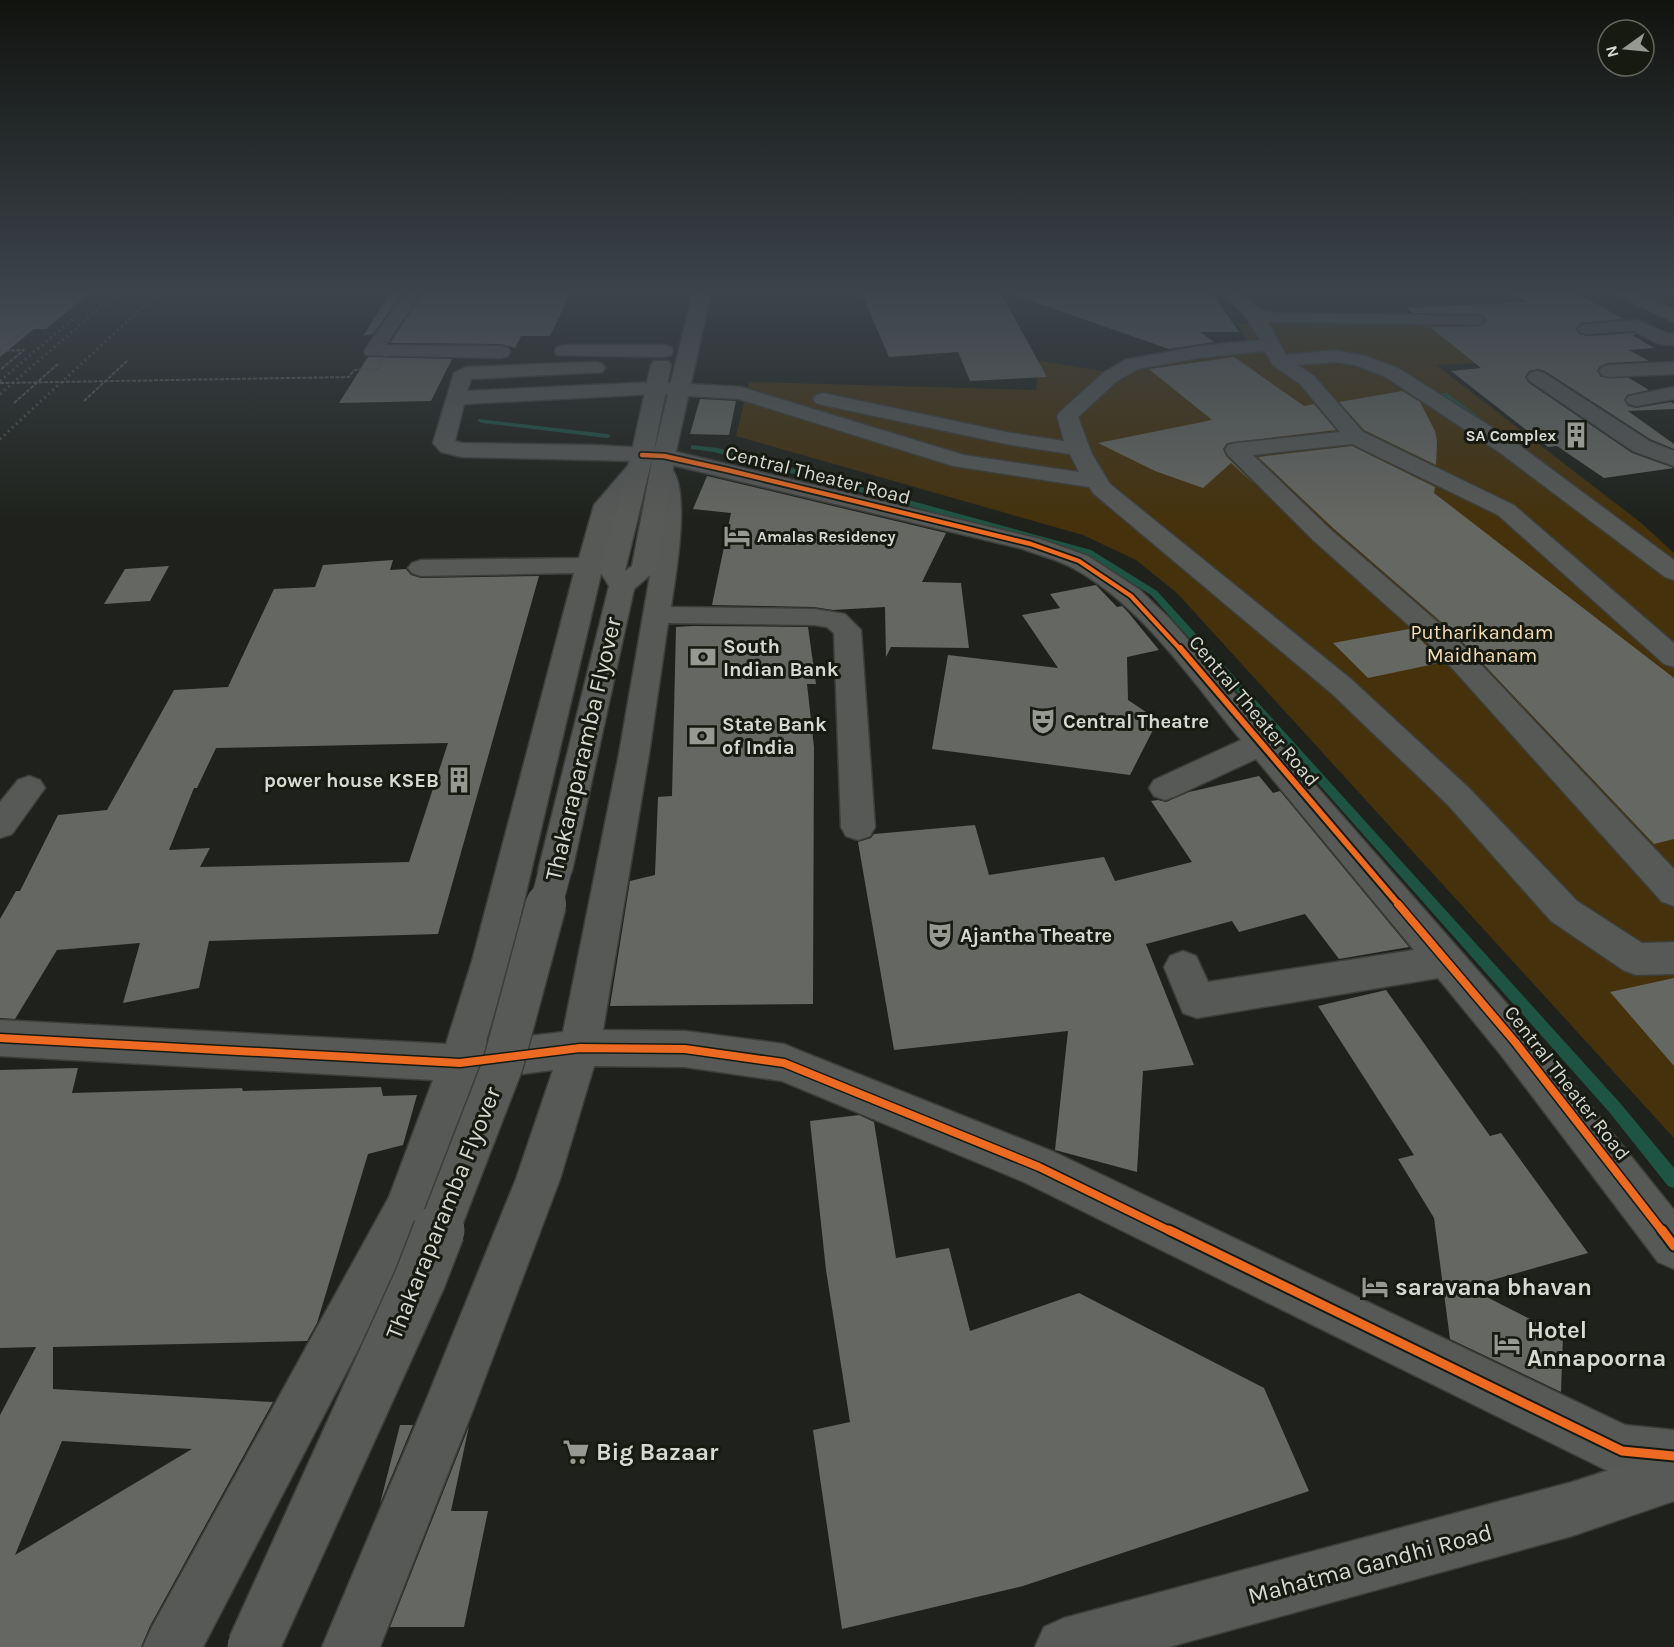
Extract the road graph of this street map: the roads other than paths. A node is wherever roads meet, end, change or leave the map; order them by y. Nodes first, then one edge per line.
1 (568, 369) edge
2 (660, 369) edge
3 (683, 369) edge
4 (1124, 369) edge
5 (1294, 369) edge
6 (1383, 369) edge
7 (1655, 369) edge
8 (1609, 371) dead end
9 (1537, 377) dead end
10 (655, 388) junction
11 (678, 390) junction
12 (741, 393) junction
13 (1674, 393) edge
14 (455, 398) junction
15 (1636, 400) dead end
16 (1355, 437) junction
17 (1077, 449) junction
18 (1674, 459) edge
19 (652, 462) junction
20 (1096, 481) junction
21 (589, 565) junction
22 (421, 568) dead end
23 (1674, 572) edge
24 (655, 615) junction
25 (1674, 658) edge
26 (1260, 744) junction
27 (29, 788) dead end
28 (1165, 788) dead end
29 (0, 825) edge
30 (858, 827) dead end
31 (1674, 892) edge
32 (1674, 958) edge
33 (1446, 961) junction
34 (1183, 967) dead end
35 (0, 1038) edge
36 (580, 1048) junction
37 (460, 1063) junction
38 (1674, 1246) edge
39 (1674, 1456) edge
40 (1674, 1474) edge
41 (172, 1647) edge
42 (253, 1647) edge
43 (351, 1647) edge
44 (1064, 1647) edge

1 - 14 street
2 - 10 main road
3 - 11 main road
4 - 17 street
5 - 16 street
6 - 23 street
7 - 8 street
9 - 18 street
10 - 11 street
10 - 14 street
10 - 19 main road
11 - 12 street
11 - 19 main road
12 - 17 street
12 - 20 street
13 - 15 street
14 - 19 street, Central Theater Road
16 - 25 street
16 - 31 street
17 - 20 street
19 - 21 street
19 - 24 street
19 - 26 street, Central Theater Road
19 - 42 main road, Thakaraparamba Flyover, bridge
20 - 32 street
21 - 22 street
21 - 37 street
24 - 30 street
24 - 36 street
26 - 28 street
26 - 33 street, Central Theater Road
27 - 29 street
33 - 34 street
33 - 38 street, Central Theater Road
35 - 37 street
36 - 37 street
36 - 39 street
36 - 43 street
37 - 41 street
40 - 44 main road, Mahatma Gandhi Road

